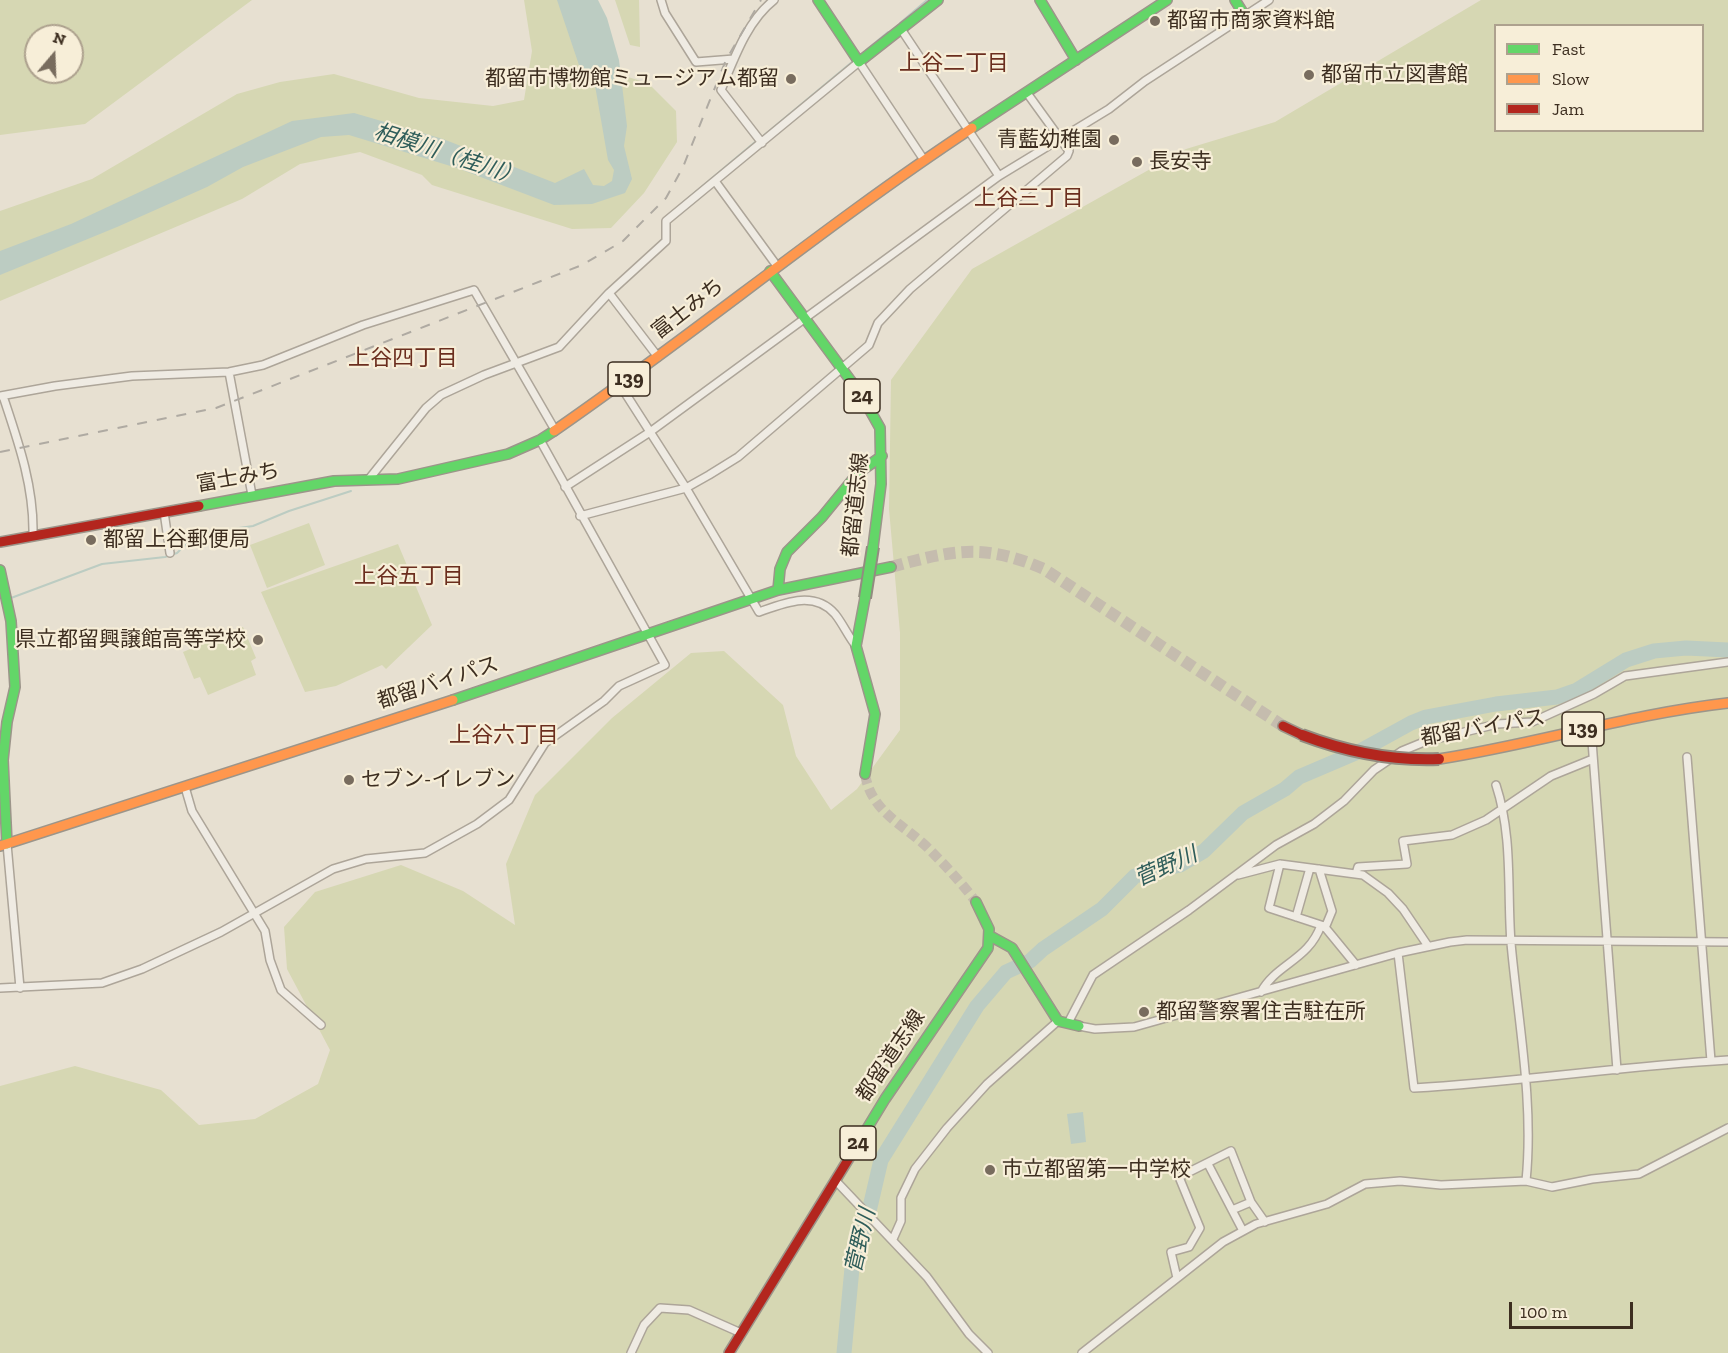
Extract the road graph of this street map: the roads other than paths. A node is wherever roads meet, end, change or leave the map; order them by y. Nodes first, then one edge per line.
1 (661, 0) edge
2 (774, 0) edge
3 (818, 0) edge
4 (938, 0) edge
5 (1040, 0) edge
6 (1167, 0) edge
7 (1235, 0) edge
8 (1269, 0) edge
9 (1245, 16) junction
10 (900, 29) junction
11 (734, 59) junction
12 (1076, 60) junction
13 (859, 62) junction
14 (1027, 93) junction
15 (968, 130) junction
16 (1058, 138) junction
17 (762, 143) junction
18 (924, 160) junction
19 (999, 176) junction
20 (716, 181) junction
21 (774, 268) junction
22 (609, 293) junction
23 (804, 316) junction
24 (658, 357) junction
25 (517, 362) junction
26 (841, 366) junction
27 (229, 372) junction
28 (620, 385) junction
29 (1, 396) edge
30 (555, 430) junction
31 (650, 432) junction
32 (540, 441) junction
33 (882, 456) junction
34 (369, 478) junction
35 (565, 487) junction
36 (686, 488) junction
37 (252, 495) junction
38 (164, 512) junction
39 (580, 516) junction
40 (33, 534) junction
41 (0, 542) edge
42 (170, 553) dead end
43 (891, 567) tunnel mouth
44 (0, 570) edge
45 (778, 590) junction
46 (750, 599) junction
47 (650, 635) junction
48 (856, 646) junction
49 (1728, 662) edge
50 (1728, 703) edge
51 (4, 721) edge
52 (1283, 726) tunnel mouth
53 (1591, 728) junction
54 (1686, 757) dead end
55 (1593, 759) junction
56 (865, 774) tunnel mouth
57 (1496, 785) dead end
58 (185, 787) junction
59 (1504, 808) junction
60 (3, 845) edge
61 (1280, 864) junction
62 (1310, 868) junction
63 (1320, 869) junction
64 (1356, 873) junction
65 (1238, 875) junction
66 (976, 902) tunnel mouth
67 (255, 913) junction
68 (1296, 917) junction
69 (1323, 927) junction
70 (992, 938) junction
71 (1511, 940) junction
72 (1608, 942) junction
73 (1728, 942) edge
74 (1703, 943) junction
75 (1428, 946) junction
76 (1398, 953) junction
77 (1356, 965) junction
78 (0, 988) edge
79 (20, 988) junction
80 (1261, 992) junction
81 (1063, 1022) junction
82 (321, 1025) dead end
83 (1079, 1026) joint
84 (1728, 1060) edge
85 (1711, 1061) junction
86 (1617, 1070) junction
87 (1524, 1079) junction
88 (1728, 1128) edge
89 (1208, 1164) junction
90 (835, 1180) junction
91 (1526, 1180) junction
92 (1251, 1202) junction
93 (1232, 1210) junction
94 (1265, 1222) junction
95 (1243, 1231) junction
96 (893, 1239) junction
97 (1177, 1278) junction
98 (741, 1333) junction
99 (632, 1353) edge
100 (729, 1353) edge
101 (988, 1353) edge
102 (1082, 1353) edge

1 - 11 street
2 - 11 street
3 - 13 main road
4 - 10 main road
5 - 12 main road
6 - 12 main road, 富士みち / 139
7 - 9 main road
8 - 9 street
9 - 16 street
10 - 13 main road
10 - 15 street
11 - 17 street
12 - 14 main road, 富士みち / 139
13 - 17 street
13 - 18 street
14 - 15 main road, 富士みち / 139
14 - 16 street
15 - 18 main road, 富士みち / 139
15 - 19 street
16 - 19 street
16 - 26 street
17 - 20 street
18 - 21 main road, 富士みち / 139
19 - 23 street
20 - 21 street
20 - 22 street
21 - 23 main road, 都留道志線 / 24
21 - 24 main road, 富士みち / 139
22 - 24 street
22 - 25 street
23 - 26 main road, 都留道志線 / 24
23 - 31 street
24 - 28 main road, 富士みち / 139
25 - 27 street
25 - 30 street
25 - 34 street
26 - 33 main road, 都留道志線 / 24
26 - 36 street
27 - 29 street
27 - 37 street
28 - 30 main road, 富士みち / 139
28 - 31 street
29 - 40 street
30 - 32 main road, 富士みち / 139
31 - 35 street
31 - 36 street
32 - 34 main road, 富士みち / 139
32 - 35 street
33 - 45 main road
33 - 48 main road, 都留道志線 / 24, bridge
34 - 37 main road, 富士みち / 139
35 - 39 street
36 - 39 street
36 - 46 street
37 - 38 main road, 富士みち / 139
38 - 40 main road, 富士みち / 139
38 - 42 street
39 - 47 street
40 - 41 main road, 富士みち / 139
43 - 45 main road, 都留バイパス
44 - 51 main road
45 - 46 main road, 都留バイパス
46 - 47 main road, 都留バイパス
46 - 48 street
47 - 58 main road, 都留バイパス
47 - 67 street
48 - 56 main road, 都留道志線 / 24
49 - 65 street
50 - 53 main road, 都留バイパス / 139
51 - 60 main road
52 - 53 main road, 都留バイパス / 139, bridge
53 - 55 street
54 - 74 street
55 - 59 street
55 - 72 street
57 - 59 street
58 - 60 main road, 都留バイパス
58 - 67 street
59 - 64 street
59 - 71 street
60 - 79 street
61 - 62 street
61 - 65 street
61 - 68 street
62 - 63 street
62 - 68 street
63 - 64 street
63 - 69 street
64 - 75 street
65 - 81 street
66 - 70 main road
67 - 79 street
67 - 82 street
68 - 69 street
69 - 77 street
69 - 80 street
70 - 81 main road
70 - 90 main road, 都留道志線 / 24
71 - 72 street
71 - 75 street
71 - 87 street
72 - 74 street
72 - 86 street
73 - 74 street
74 - 85 street
75 - 76 street
76 - 77 street
76 - 87 street
77 - 80 street
78 - 79 street
80 - 83 street
81 - 83 main road
81 - 96 street
84 - 85 street
85 - 86 street
86 - 87 street
87 - 91 street
88 - 91 street
89 - 92 street
89 - 93 street
89 - 97 street
90 - 96 street
90 - 98 main road, 都留道志線 / 24
91 - 94 street
92 - 93 street
92 - 94 street
93 - 95 street
94 - 95 street
95 - 97 street
96 - 101 street
97 - 102 street
98 - 99 street
98 - 100 main road, 都留道志線 / 24

